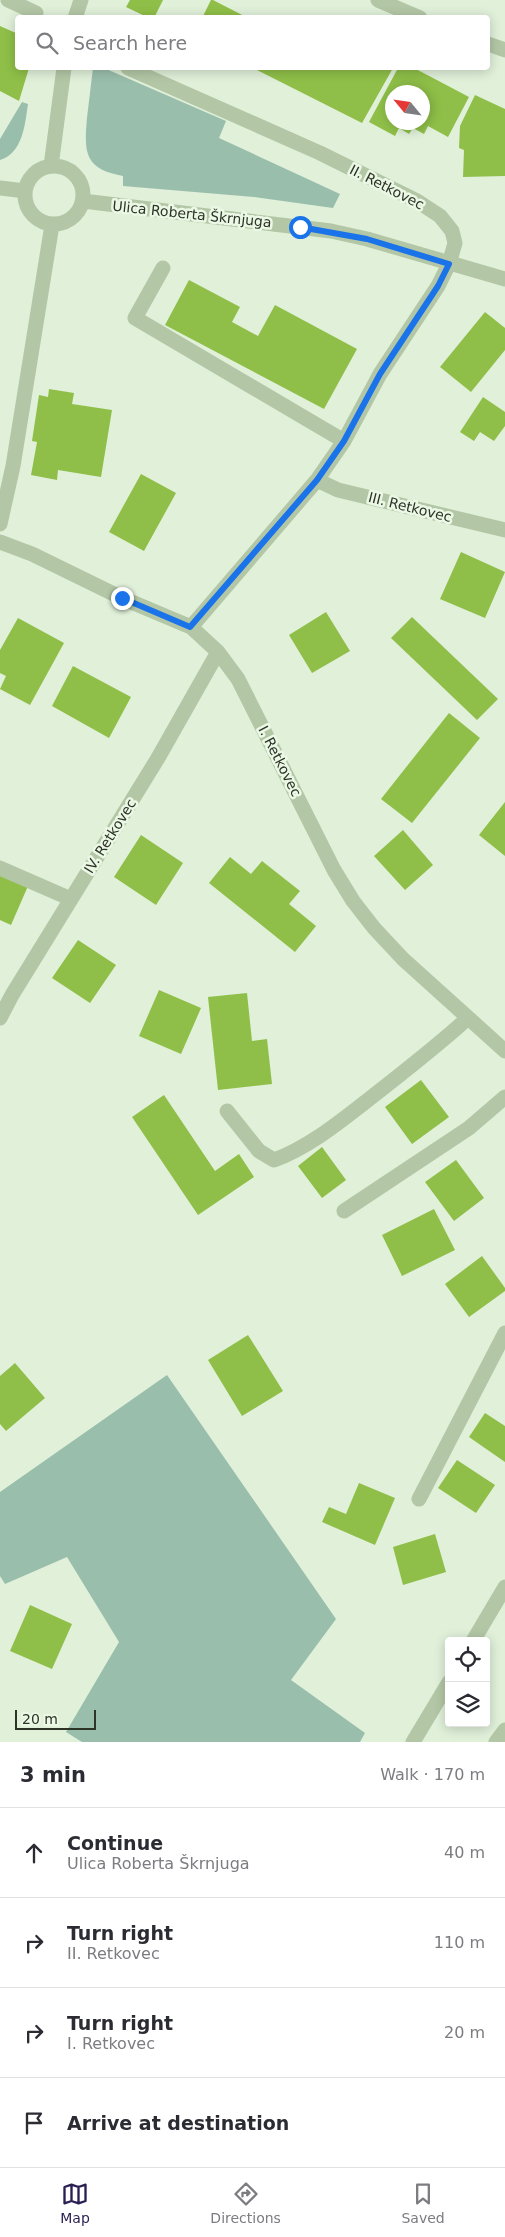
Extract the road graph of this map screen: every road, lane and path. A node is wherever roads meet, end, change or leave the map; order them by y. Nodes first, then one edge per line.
1 (8, 0) edge
2 (81, 0) edge
3 (378, 0) edge
4 (36, 14) dead end
5 (76, 15) edge
6 (413, 15) edge
7 (490, 45) edge
8 (505, 50) edge
9 (64, 70) edge
10 (132, 70) edge
11 (50, 166) junction
12 (0, 188) edge
13 (24, 191) junction
14 (83, 201) junction
15 (52, 225) junction
16 (449, 264) junction
17 (162, 268) dead end
18 (505, 279) edge
19 (344, 441) junction
20 (317, 480) junction
21 (0, 524) edge
22 (505, 530) edge
23 (0, 542) edge
24 (190, 627) junction
25 (218, 652) junction
26 (0, 868) edge
27 (72, 899) junction
28 (0, 1018) edge
29 (468, 1018) junction
30 (505, 1051) edge
31 (505, 1097) edge
32 (227, 1111) dead end
33 (344, 1211) dead end
34 (505, 1332) edge
35 (419, 1499) dead end
36 (505, 1587) edge
37 (475, 1637) edge
38 (445, 1689) edge
39 (505, 1730) edge
40 (414, 1742) edge
41 (496, 1742) edge

1 - 4 street
2 - 5 street
3 - 6 street
7 - 8 street
9 - 11 street
10 - 16 street, II. Retkovec
11 - 13 street
11 - 14 street
12 - 13 street
13 - 15 street
14 - 15 street
14 - 16 street, Ulica Roberta Škrnjuga
15 - 21 street
16 - 18 street, Ulica Roberta Škrnjuga
16 - 19 street, II. Retkovec
17 - 19 street
19 - 20 street, II. Retkovec
20 - 22 street, III. Retkovec
20 - 24 street, II. Retkovec
23 - 24 street, I. Retkovec
24 - 25 street, I. Retkovec
25 - 27 street, IV. Retkovec
25 - 29 street, I. Retkovec
26 - 27 street
27 - 28 street, IV. Retkovec
29 - 30 street, I. Retkovec
29 - 32 street
31 - 33 street
34 - 35 street
36 - 37 street
38 - 40 street
39 - 41 street

